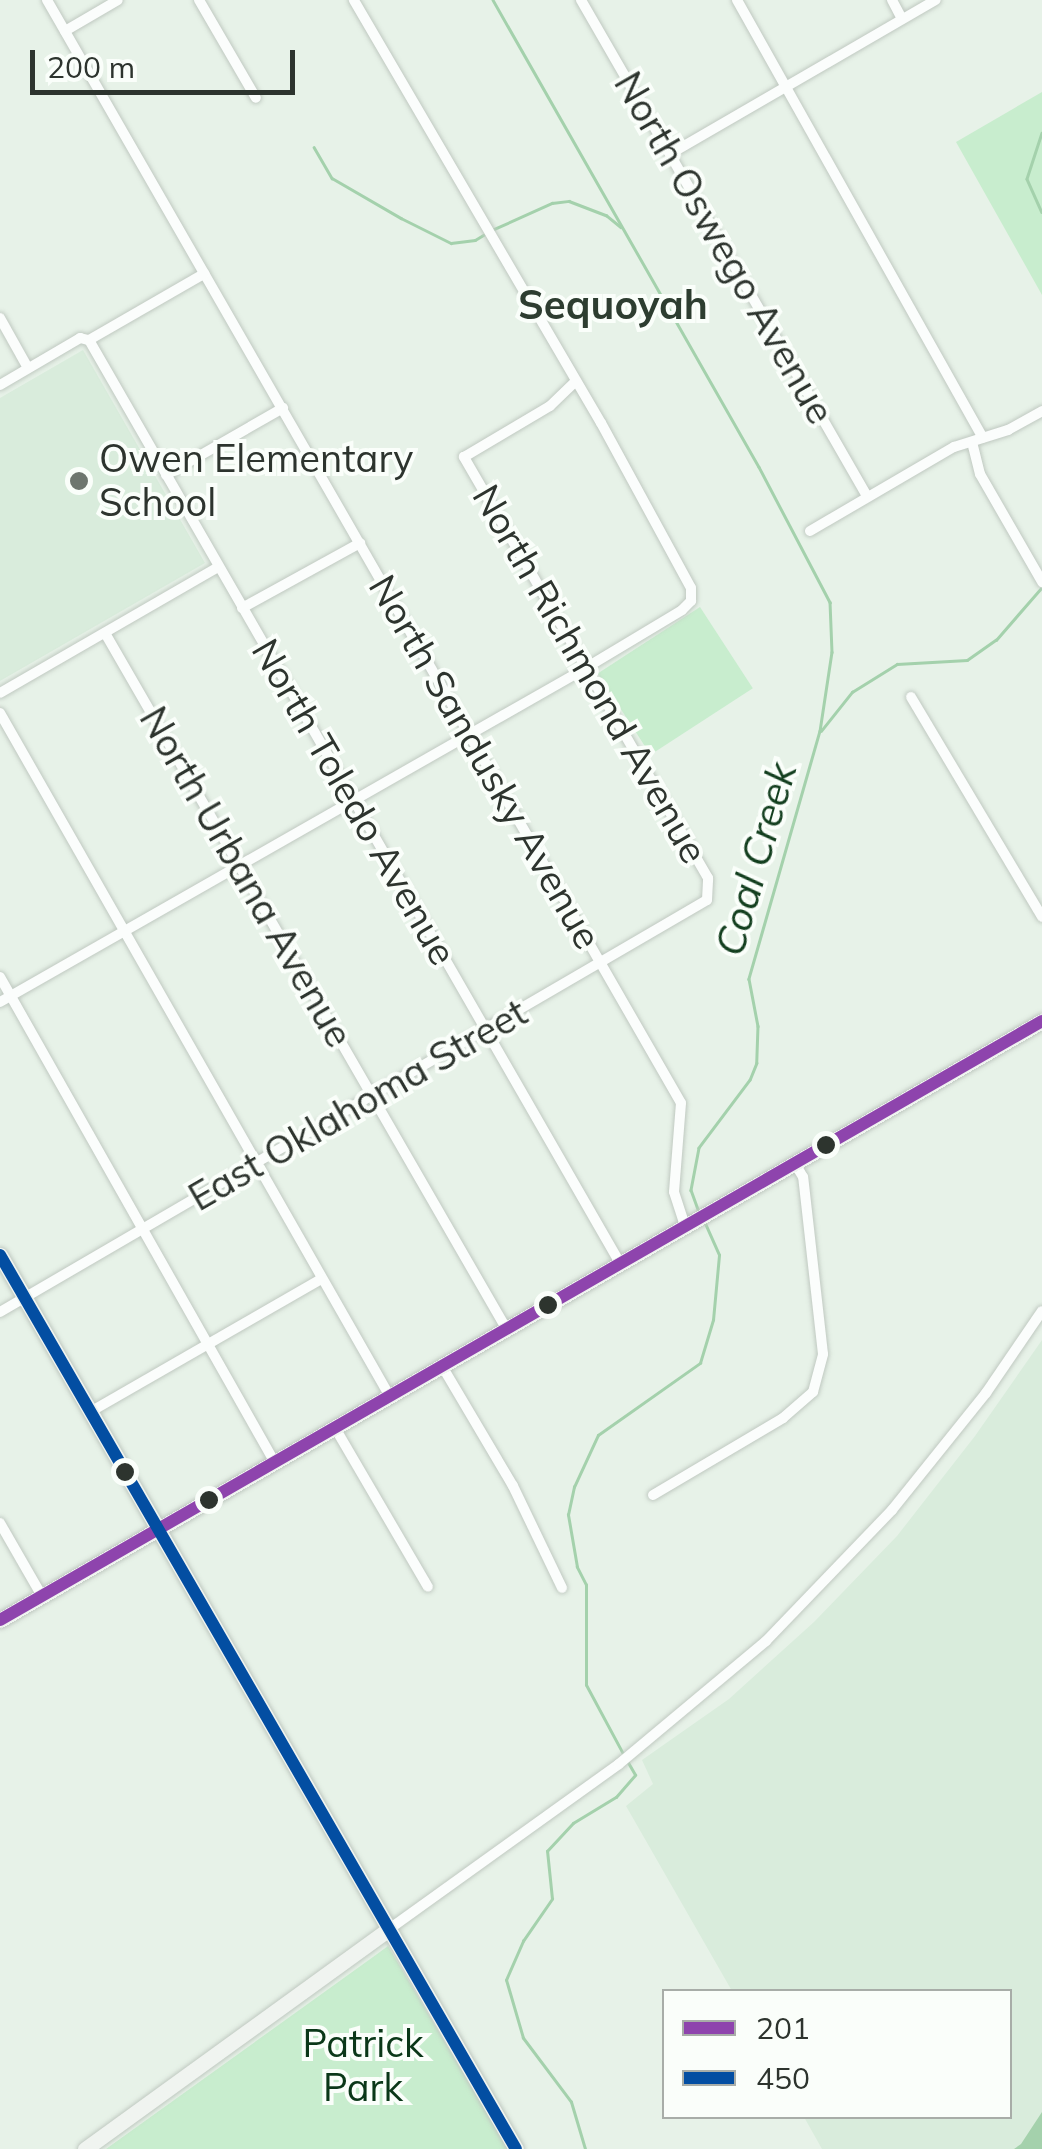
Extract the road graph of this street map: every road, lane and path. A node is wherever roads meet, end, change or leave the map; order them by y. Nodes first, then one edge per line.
1 (47, 0) edge
2 (118, 0) edge
3 (200, 0) edge
4 (354, 0) edge
5 (581, 0) edge
6 (738, 0) edge
7 (892, 0) edge
8 (936, 0) edge
9 (902, 19) junction
10 (65, 31) junction
11 (786, 86) junction
12 (256, 98) dead end
13 (670, 154) junction
14 (204, 274) junction
15 (0, 318) edge
16 (89, 340) junction
17 (28, 368) junction
18 (576, 381) junction
19 (0, 384) edge
20 (282, 408) junction
21 (1042, 412) edge
22 (977, 440) junction
23 (166, 475) junction
24 (867, 496) junction
25 (810, 531) dead end
26 (360, 542) junction
27 (218, 567) junction
28 (1040, 579) edge
29 (242, 608) junction
30 (105, 633) junction
31 (586, 666) junction
32 (0, 693) edge
33 (910, 697) dead end
34 (0, 713) edge
35 (470, 734) junction
36 (353, 800) junction
37 (238, 864) junction
38 (710, 892) joint
39 (1042, 918) edge
40 (124, 930) junction
41 (602, 964) junction
42 (0, 977) edge
43 (5, 999) edge
44 (1042, 1020) edge
45 (486, 1031) junction
46 (373, 1096) junction
47 (794, 1162) junction
48 (257, 1163) junction
49 (688, 1224) junction
50 (142, 1229) junction
51 (0, 1255) edge
52 (620, 1263) junction
53 (321, 1279) junction
54 (24, 1298) junction
55 (1042, 1311) edge
56 (0, 1312) edge
57 (506, 1328) junction
58 (207, 1345) junction
59 (442, 1366) junction
60 (389, 1395) junction
61 (90, 1412) junction
62 (334, 1426) junction
63 (274, 1461) junction
64 (653, 1495) dead end
65 (0, 1523) edge
66 (158, 1529) junction
67 (428, 1587) dead end
68 (562, 1588) dead end
69 (42, 1596) junction
70 (0, 1620) edge
71 (388, 1930) junction
72 (84, 2149) edge
73 (516, 2149) edge

1 - 10 street, North Sandusky Avenue
2 - 10 street
3 - 12 street
4 - 18 street
5 - 13 street, North Oswego Avenue
6 - 11 street
7 - 9 street
8 - 9 street
9 - 11 street
10 - 14 street, North Sandusky Avenue
11 - 13 street
11 - 22 street
13 - 24 street, North Oswego Avenue
14 - 16 street
14 - 20 street, North Sandusky Avenue
15 - 17 street
16 - 17 street
16 - 23 street, North Toledo Avenue
17 - 19 street
18 - 31 street
18 - 31 street, North Richmond Avenue
20 - 23 street
20 - 26 street, North Sandusky Avenue
21 - 22 street
22 - 24 street
22 - 28 street
23 - 27 street, North Toledo Avenue
24 - 25 street
26 - 29 street
26 - 35 street, North Sandusky Avenue
27 - 29 street, North Toledo Avenue
27 - 30 street
29 - 36 street, North Toledo Avenue
30 - 32 street
30 - 37 street, North Urbana Avenue
31 - 35 street
31 - 38 street, North Richmond Avenue
33 - 39 street
34 - 40 street
35 - 36 street
35 - 41 street, North Sandusky Avenue
36 - 37 street
36 - 45 street, North Toledo Avenue
37 - 40 street
37 - 46 street, North Urbana Avenue
38 - 41 street, East Oklahoma Street
40 - 43 street
40 - 48 street
41 - 45 street, East Oklahoma Street
41 - 49 street, North Sandusky Avenue
42 - 43 street
43 - 50 street
44 - 47 main road
45 - 46 street, East Oklahoma Street
45 - 52 street, North Toledo Avenue
46 - 48 street, East Oklahoma Street
46 - 57 street, North Urbana Avenue
47 - 49 main road
47 - 64 street
48 - 50 street, East Oklahoma Street
48 - 53 street
49 - 52 main road
50 - 54 street, East Oklahoma Street
50 - 58 street
51 - 54 main road
52 - 57 main road
53 - 58 street
53 - 60 street
54 - 56 street, East Oklahoma Street
54 - 61 main road
55 - 71 street
57 - 59 main road
58 - 61 street
58 - 63 street
59 - 60 main road
59 - 68 street
60 - 62 main road
61 - 66 main road
62 - 63 main road
62 - 67 street
63 - 66 main road
65 - 69 street
66 - 69 main road
66 - 71 main road
69 - 70 main road
71 - 72 main road
71 - 73 main road

